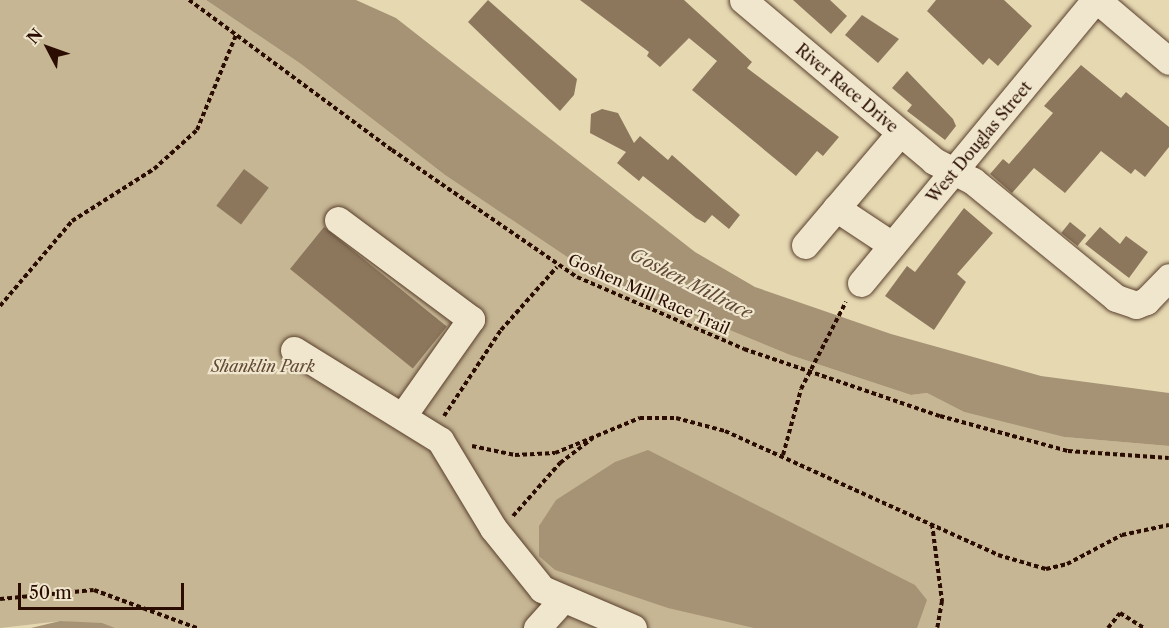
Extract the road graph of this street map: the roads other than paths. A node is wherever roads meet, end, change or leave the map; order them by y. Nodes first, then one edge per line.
1 (1096, 0) edge
2 (758, 5) edge
3 (1169, 61) edge
4 (900, 133) junction
5 (954, 171) junction
6 (836, 208) junction
7 (338, 220) dead end
8 (805, 245) dead end
9 (892, 245) junction
10 (1169, 277) edge
11 (861, 283) dead end
12 (294, 350) dead end
13 (404, 414) junction
14 (561, 601) junction
15 (537, 628) edge
16 (633, 628) edge

1 - 3 street
1 - 5 street, West Douglas Street
2 - 4 street, River Race Drive
4 - 5 street, River Race Drive
4 - 6 street
5 - 9 street, West Douglas Street
5 - 10 street, River Race Drive
6 - 8 street
6 - 9 street
7 - 13 street
9 - 11 street, West Douglas Street
12 - 13 street
13 - 14 street
14 - 15 street
14 - 16 street

